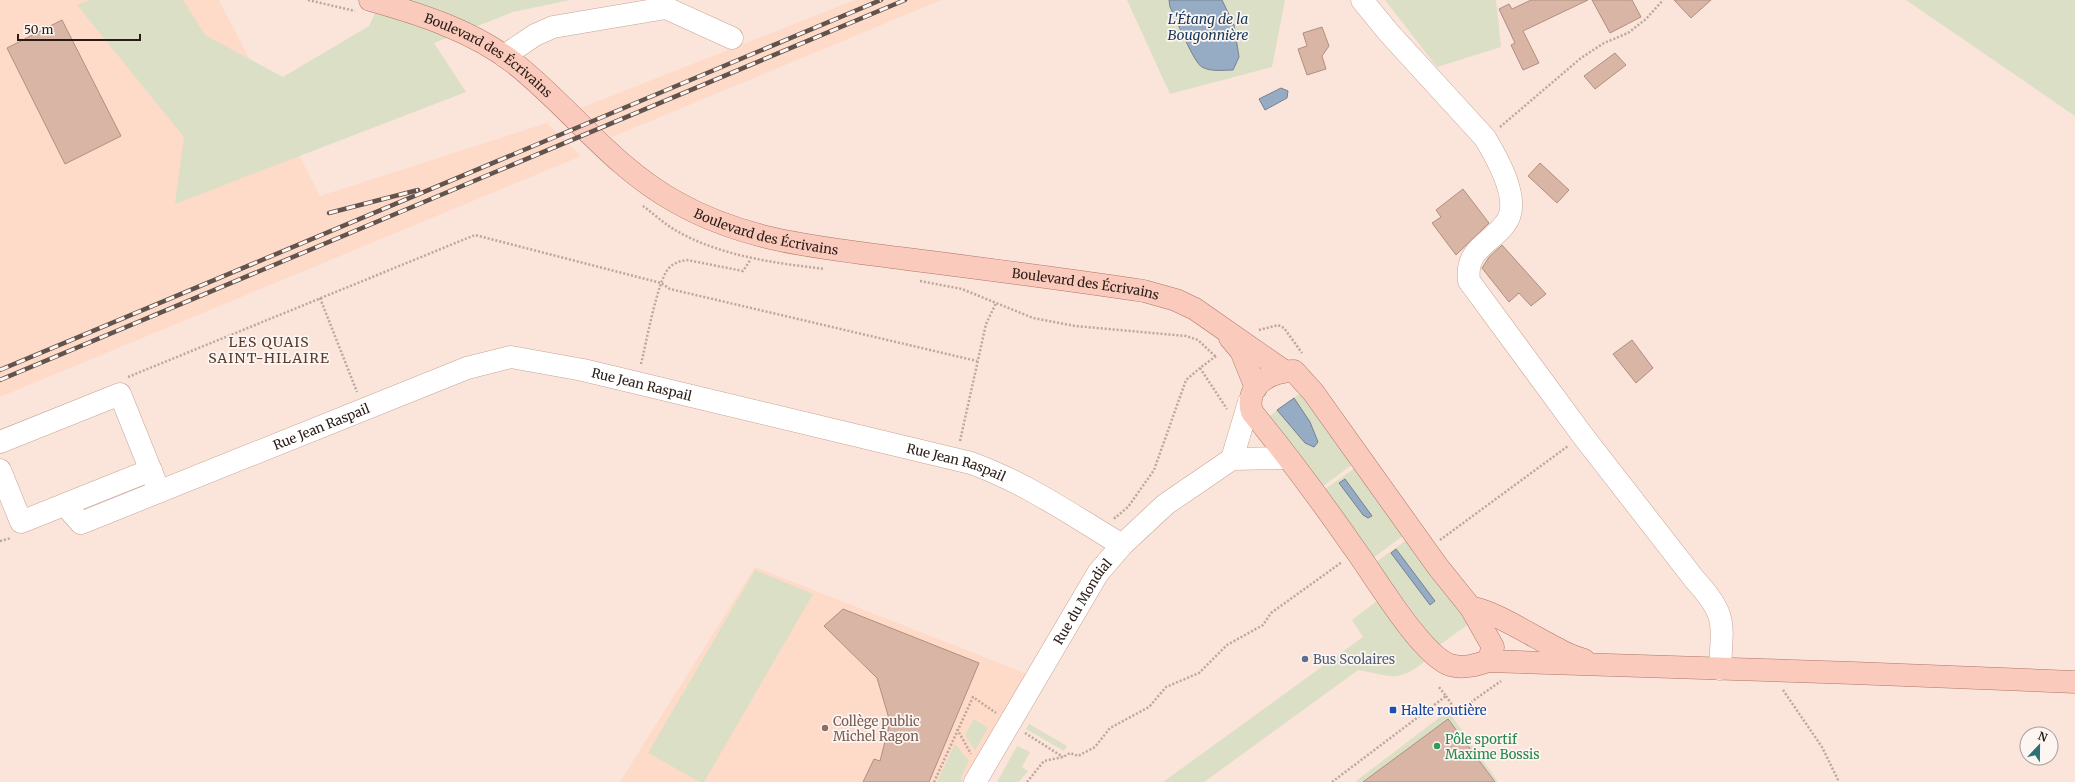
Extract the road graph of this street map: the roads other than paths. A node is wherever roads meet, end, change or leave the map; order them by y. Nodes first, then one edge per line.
1 (1362, 0) edge
2 (364, 6) edge
3 (732, 38) dead end
4 (504, 56) junction
5 (1220, 326) junction
6 (1284, 371) junction
7 (1253, 395) junction
8 (0, 442) edge
9 (1288, 458) junction
10 (1232, 459) junction
11 (0, 470) edge
12 (151, 470) junction
13 (159, 491) junction
14 (65, 505) junction
15 (1122, 545) junction
16 (1471, 608) junction
17 (1488, 661) junction
18 (1596, 665) junction
19 (1720, 669) junction
20 (2075, 682) edge
21 (975, 782) edge

1 - 19 street
2 - 4 main road, Boulevard des Écrivains
3 - 4 street
4 - 5 main road, Boulevard des Écrivains
5 - 6 main road
5 - 7 main road
6 - 7 main road
6 - 16 main road
7 - 9 main road
7 - 10 street
8 - 12 street
9 - 10 street
9 - 17 main road
10 - 15 street, Rue du Mondial
11 - 14 street
12 - 13 street
12 - 14 street
13 - 14 street, Rue Jean Raspail
13 - 15 street, Rue Jean Raspail
15 - 21 street, Rue du Mondial
16 - 17 main road
16 - 18 main road
17 - 18 main road
18 - 19 main road
19 - 20 main road

